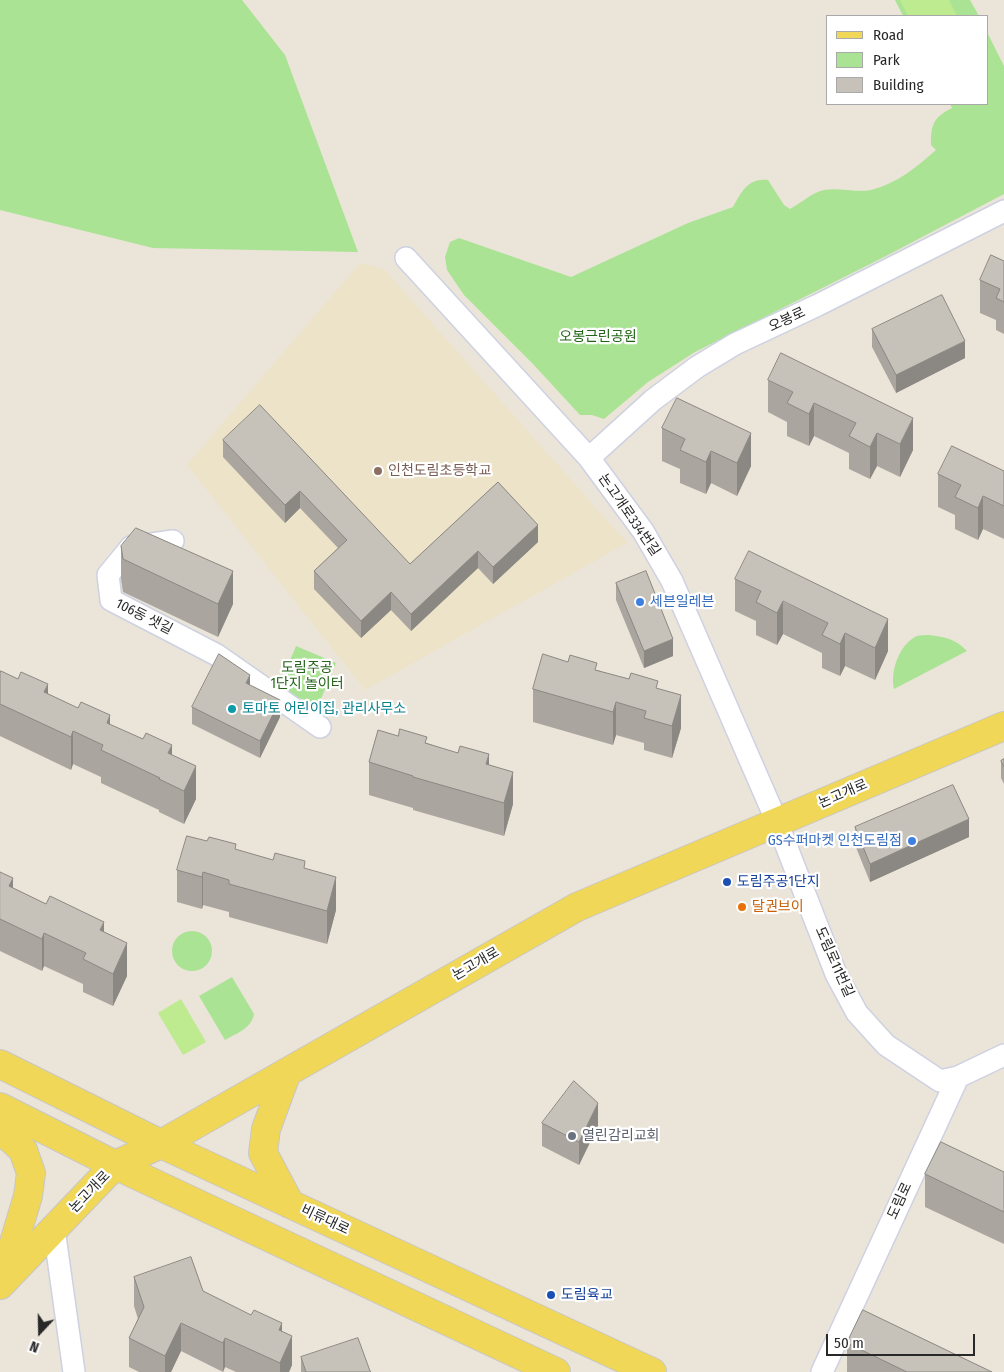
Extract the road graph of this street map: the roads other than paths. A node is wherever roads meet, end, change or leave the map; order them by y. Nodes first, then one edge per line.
1 (1004, 211) edge
2 (406, 258) dead end
3 (589, 458) junction
4 (173, 541) dead end
5 (1004, 726) edge
6 (320, 727) dead end
7 (777, 822) junction
8 (1004, 1055) edge
9 (0, 1064) edge
10 (287, 1072) junction
11 (958, 1077) junction
12 (0, 1107) edge
13 (0, 1128) edge
14 (161, 1144) junction
15 (115, 1165) junction
16 (290, 1204) junction
17 (54, 1229) junction
18 (1, 1284) edge
19 (74, 1372) edge
20 (556, 1372) edge
21 (652, 1372) edge
22 (822, 1372) edge

1 - 3 street, 오봉로
2 - 3 street, 논고개로334번길
3 - 7 street, 논고개로334번길
4 - 6 street, 106동 샛길
5 - 7 main road, 논고개로
7 - 10 main road, 논고개로
7 - 11 street, 도림로11번길
8 - 11 street
9 - 14 main road, 비류대로
10 - 14 main road, 논고개로
10 - 16 main road
11 - 22 street, 도림로
12 - 15 main road
13 - 18 main road
14 - 15 main road, 논고개로
14 - 16 main road, 비류대로
15 - 17 main road, 논고개로
15 - 20 main road
16 - 21 main road, 비류대로
17 - 18 main road, 논고개로
17 - 19 street

